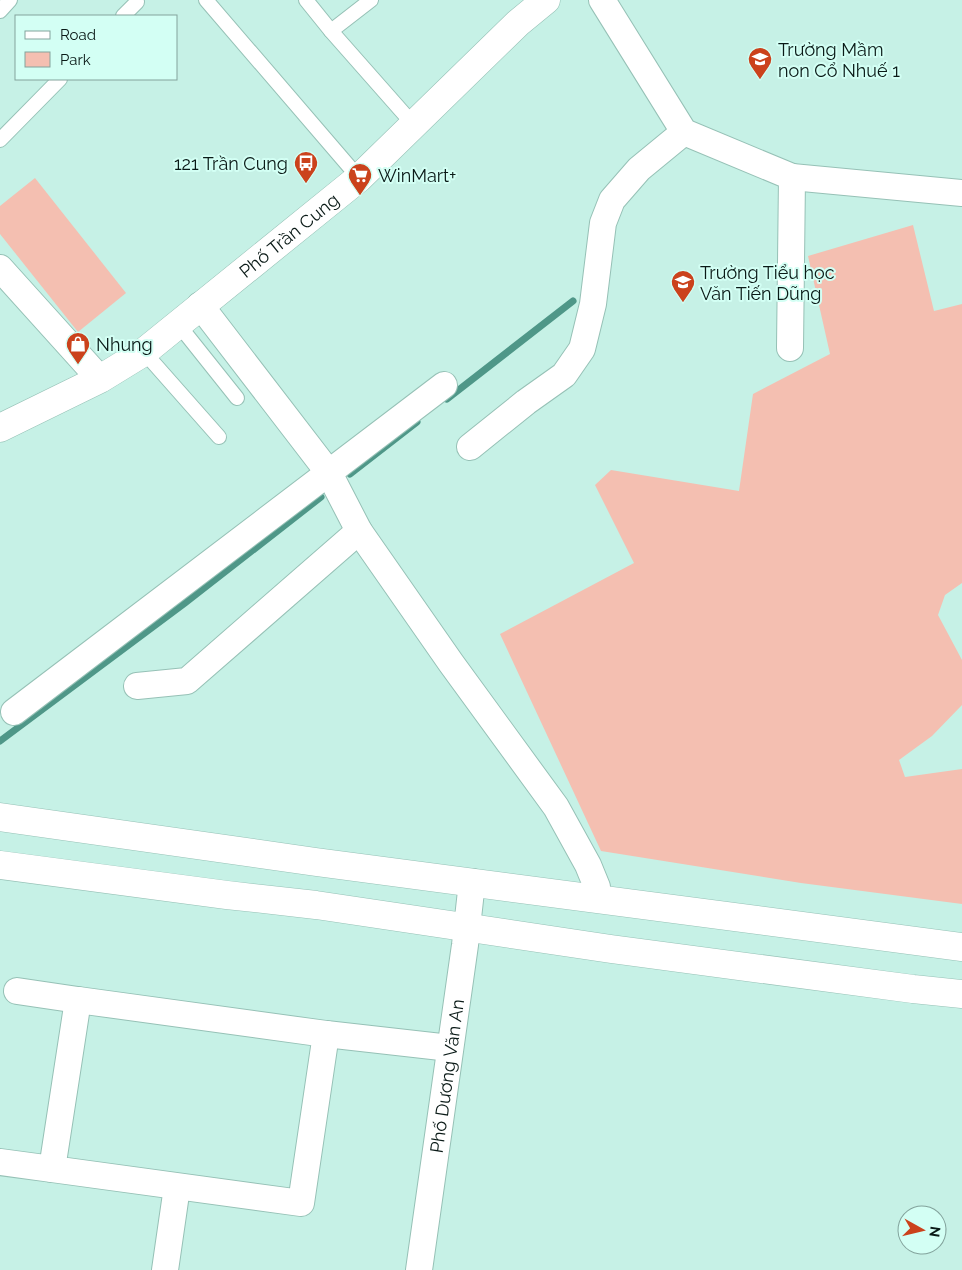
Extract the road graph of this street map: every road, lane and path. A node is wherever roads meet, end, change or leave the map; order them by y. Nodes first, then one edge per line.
1 (10, 0) edge
2 (206, 0) edge
3 (306, 0) edge
4 (371, 0) edge
5 (546, 0) edge
6 (602, 0) edge
7 (137, 2) dead end
8 (0, 11) edge
9 (124, 15) edge
10 (331, 31) junction
11 (59, 80) edge
12 (413, 124) junction
13 (684, 132) junction
14 (0, 140) edge
15 (792, 177) junction
16 (359, 178) junction
17 (962, 193) edge
18 (0, 268) edge
19 (200, 305) junction
20 (178, 324) junction
21 (790, 348) dead end
22 (144, 352) junction
23 (100, 379) junction
24 (444, 385) dead end
25 (237, 398) dead end
26 (0, 428) edge
27 (219, 437) dead end
28 (470, 448) dead end
29 (329, 473) junction
30 (359, 531) junction
31 (137, 686) dead end
32 (14, 712) dead end
33 (0, 817) edge
34 (0, 865) edge
35 (472, 882) junction
36 (597, 887) dead end
37 (466, 928) junction
38 (962, 947) edge
39 (17, 990) dead end
40 (962, 994) edge
41 (78, 1000) junction
42 (326, 1034) junction
43 (450, 1048) junction
44 (0, 1162) edge
45 (52, 1169) junction
46 (177, 1187) junction
47 (165, 1270) edge
48 (418, 1270) edge

1 - 8 lane
2 - 16 lane
3 - 10 lane
4 - 10 lane
5 - 12 street, Phố Trần Cung
6 - 13 street
7 - 9 lane
10 - 12 lane
11 - 14 lane
12 - 16 street, Phố Trần Cung
13 - 15 street
13 - 28 street
15 - 17 street
15 - 21 street
16 - 19 street, Phố Trần Cung
18 - 23 street
19 - 20 street, Phố Trần Cung
19 - 29 street
20 - 22 street, Phố Trần Cung
20 - 25 lane
22 - 23 street, Phố Trần Cung
22 - 27 lane
23 - 26 street, Phố Trần Cung
24 - 29 street
29 - 30 street
29 - 32 street
30 - 31 street
30 - 36 street
33 - 35 street
34 - 37 street
35 - 37 street, Phố Dương Văn An
35 - 38 street
37 - 40 street
37 - 43 street, Phố Dương Văn An
39 - 41 street
41 - 42 street
41 - 45 street
42 - 43 street
42 - 46 street
43 - 48 street, Phố Dương Văn An
44 - 45 street
45 - 46 street
46 - 47 street

